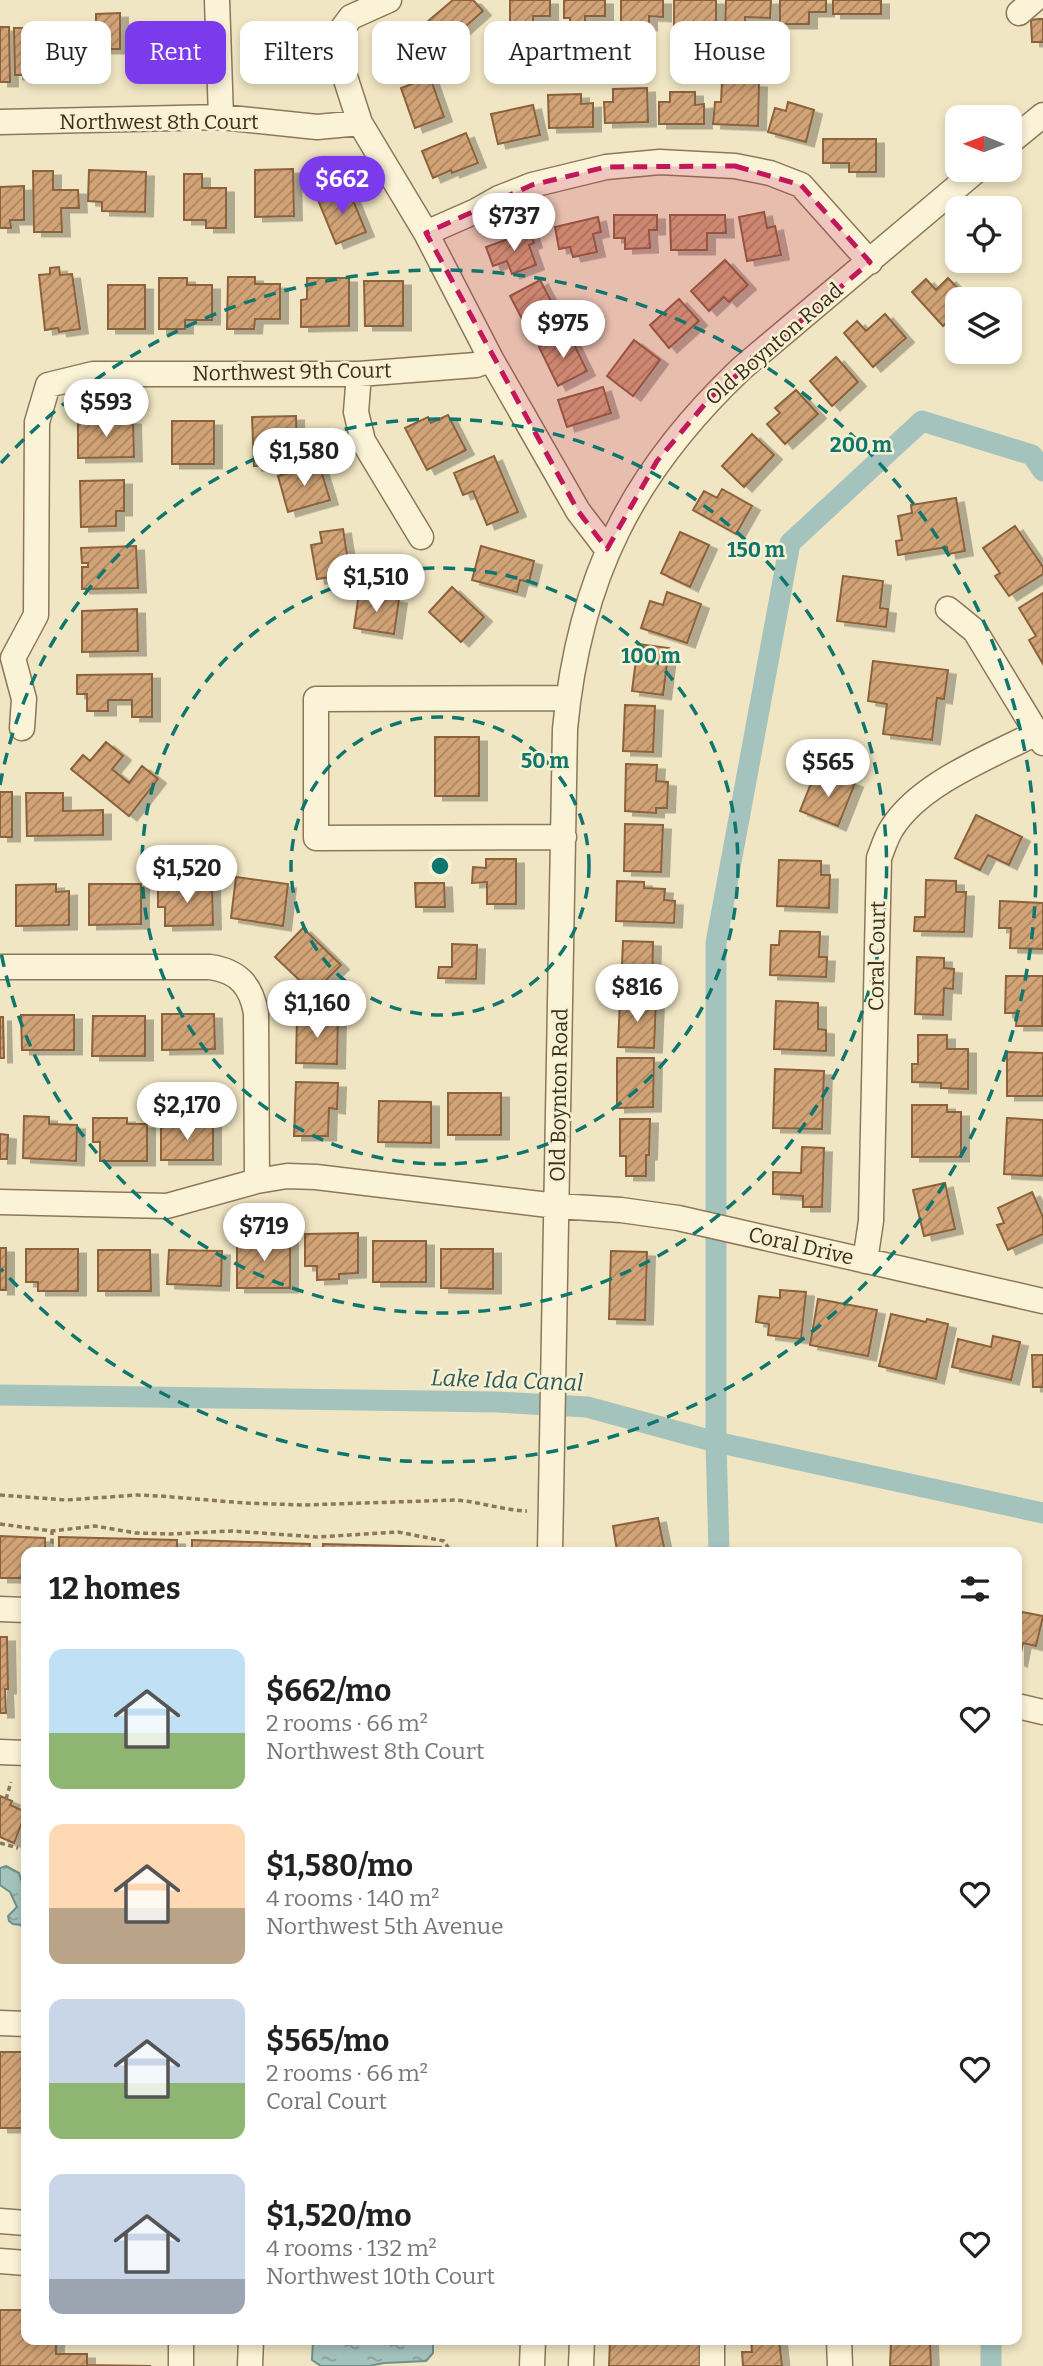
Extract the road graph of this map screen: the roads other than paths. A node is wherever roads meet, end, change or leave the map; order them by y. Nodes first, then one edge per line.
1 (217, 0) edge
2 (389, 0) edge
3 (1043, 115) edge
4 (221, 117) junction
5 (0, 122) edge
6 (360, 123) junction
7 (1022, 132) edge
8 (964, 182) edge
9 (426, 233) junction
10 (870, 262) junction
11 (491, 359) junction
12 (359, 374) junction
13 (421, 537) dead end
14 (607, 549) junction
15 (948, 609) dead end
16 (6, 655) edge
17 (568, 698) junction
18 (22, 728) dead end
19 (1040, 738) edge
20 (564, 837) junction
21 (0, 967) edge
22 (257, 1181) junction
23 (0, 1202) edge
24 (557, 1206) junction
25 (865, 1261) junction
26 (1043, 1301) edge
27 (550, 1547) edge
28 (0, 1609) edge
29 (21, 1610) edge
30 (1022, 1707) edge
31 (1043, 1712) edge
32 (0, 1752) edge
33 (21, 1753) edge
34 (0, 2023) edge
35 (21, 2024) edge
36 (0, 2221) edge
37 (21, 2223) edge
38 (0, 2261) edge
39 (21, 2263) edge
40 (181, 2345) edge
41 (251, 2345) edge
42 (533, 2345) edge
43 (582, 2345) edge
44 (712, 2345) edge
45 (839, 2345) edge
46 (181, 2366) edge
47 (250, 2366) edge
48 (532, 2366) edge
49 (581, 2366) edge
50 (712, 2366) edge
51 (840, 2366) edge

1 - 4 street
2 - 6 street
3 - 7 street
4 - 5 street, Northwest 8th Court
4 - 6 street, Northwest 8th Court
6 - 9 street
8 - 10 street, Old Boynton Road
9 - 10 street
9 - 11 street
10 - 14 street, Old Boynton Road
11 - 12 street, Northwest 9th Court
11 - 14 street
12 - 13 street
12 - 16 street, Northwest 9th Court
14 - 17 street, Old Boynton Road
15 - 19 street
16 - 18 street
17 - 20 street, Old Boynton Road
17 - 20 street
19 - 25 street, Coral Court
20 - 24 street, Old Boynton Road
21 - 22 street
22 - 23 street, Coral Drive
22 - 24 street, Coral Drive
24 - 25 street, Coral Drive
24 - 27 street, Old Boynton Road
25 - 26 street, Coral Drive
28 - 29 street
30 - 31 street
32 - 33 street
34 - 35 street
36 - 37 street
38 - 39 street
40 - 46 street
41 - 47 street
42 - 48 street
43 - 49 street
44 - 50 street
45 - 51 street

